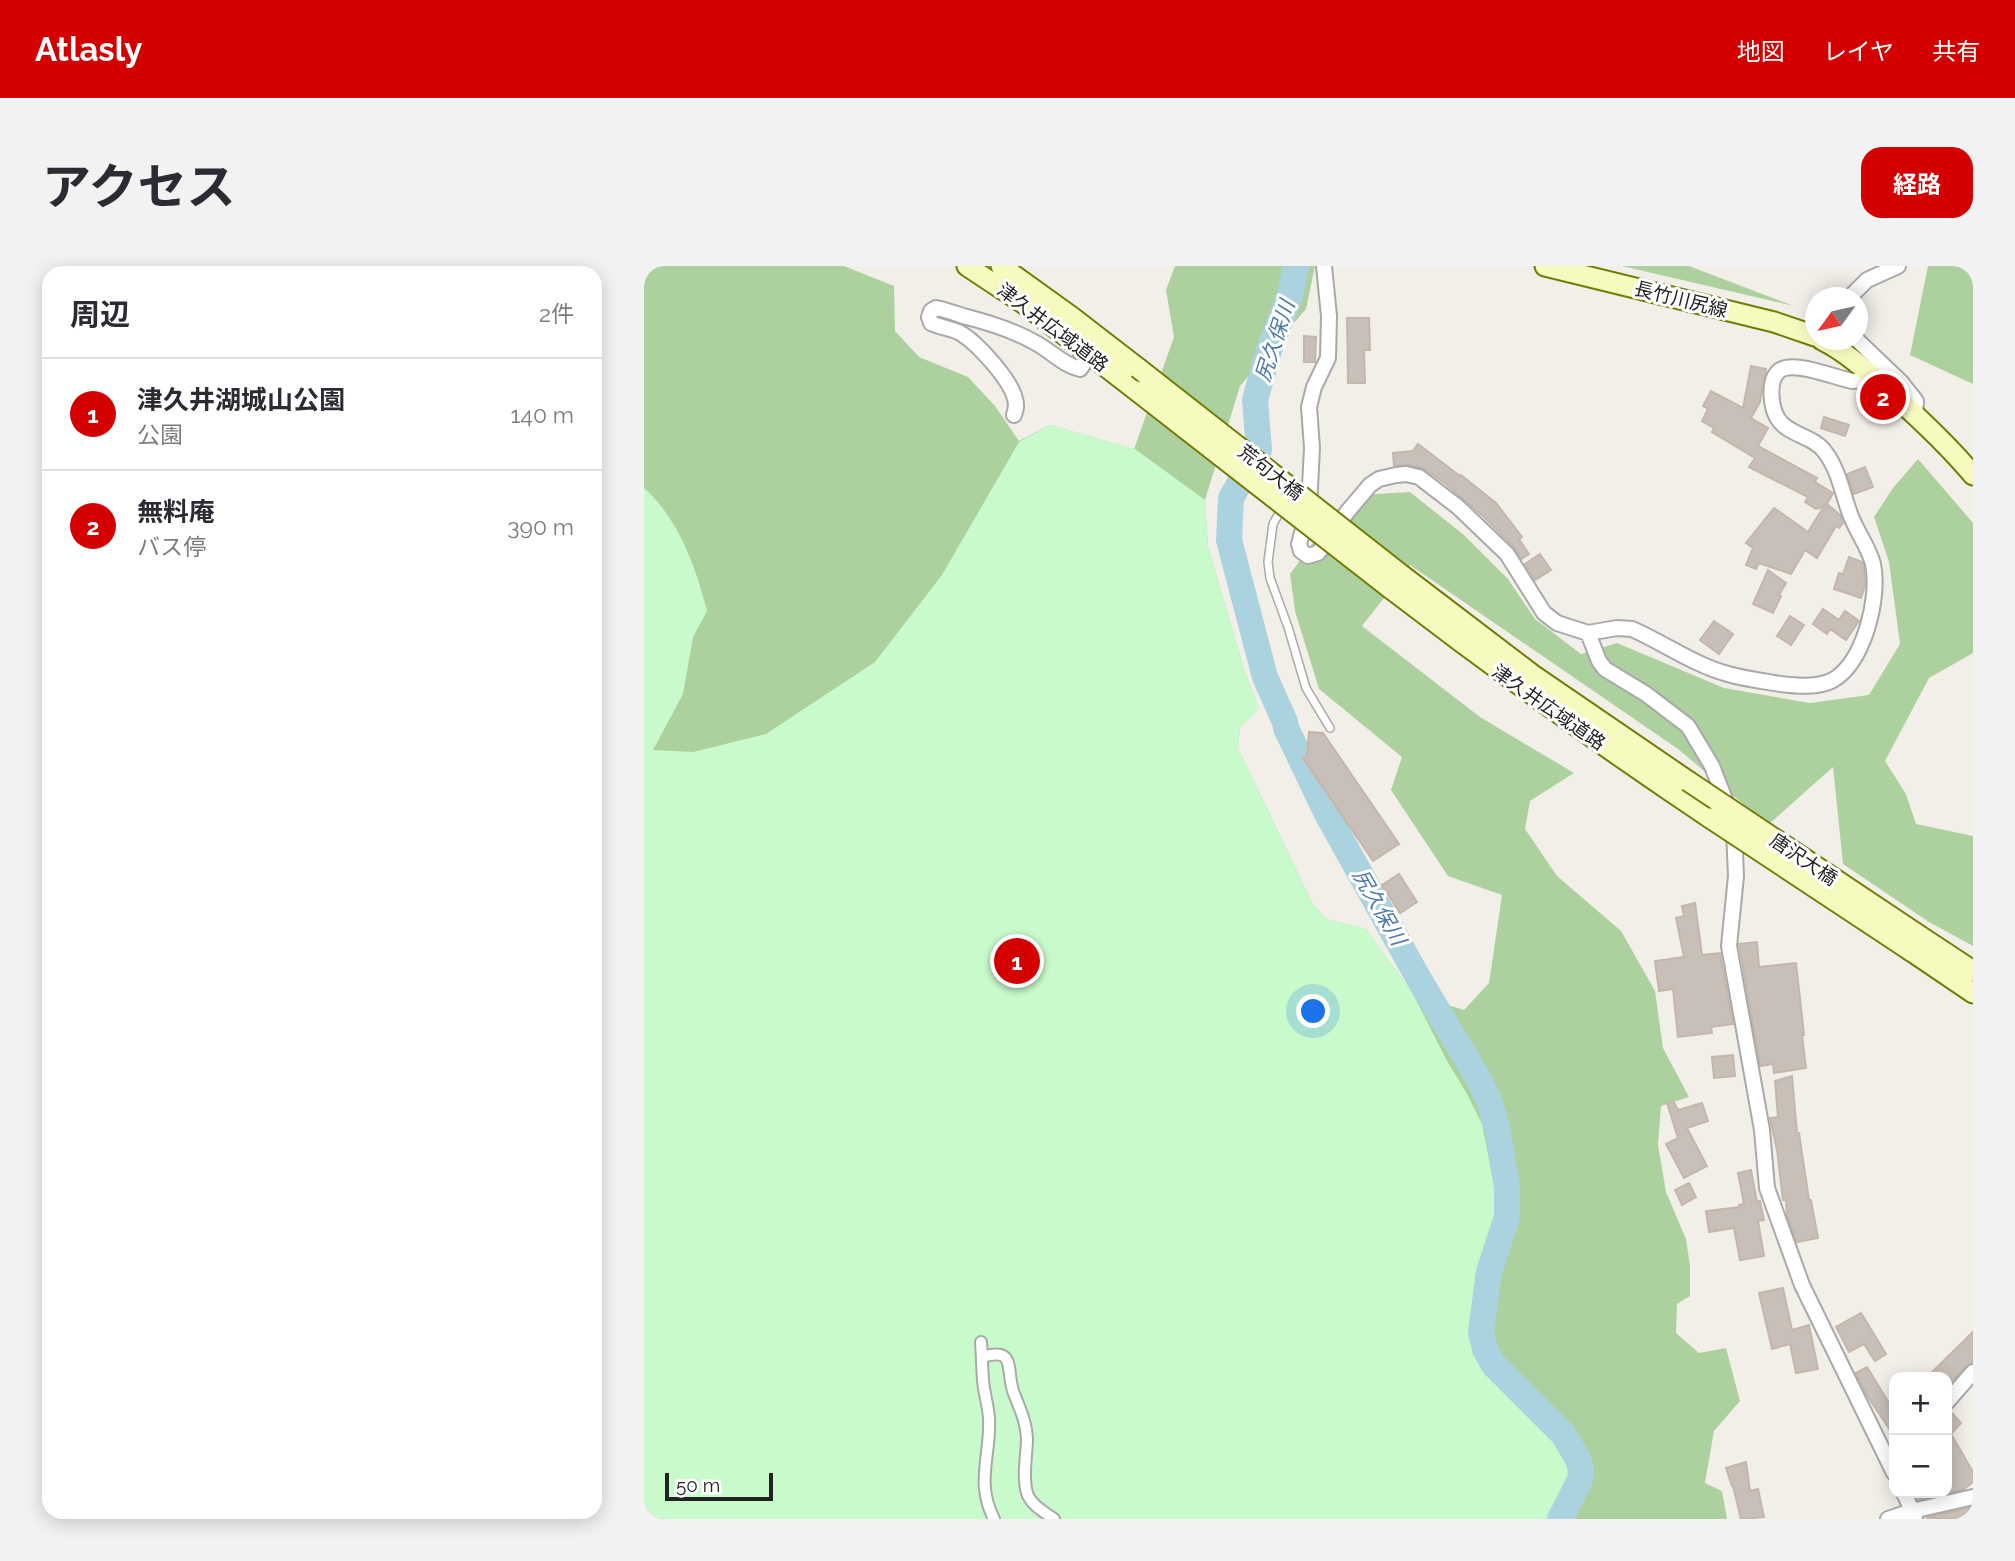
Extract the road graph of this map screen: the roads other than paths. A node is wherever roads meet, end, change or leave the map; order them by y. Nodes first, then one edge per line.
1 (967, 266) edge
2 (1001, 266) edge
3 (1324, 266) edge
4 (1545, 266) edge
5 (1898, 266) edge
6 (1860, 287) edge
7 (1805, 332) edge
8 (1839, 350) edge
9 (1867, 350) edge
10 (1090, 355) junction
11 (1138, 368) joint
12 (1874, 378) junction
13 (1137, 391) joint
14 (1014, 415) dead end
15 (1915, 415) junction
16 (1970, 466) edge
17 (1311, 481) junction
18 (1397, 582) junction
19 (1588, 633) junction
20 (1330, 728) dead end
21 (1688, 781) joint
22 (1710, 818) joint
23 (1916, 944) junction
24 (1973, 971) edge
25 (1973, 993) edge
26 (981, 1342) dead end
27 (982, 1357) junction
28 (1973, 1372) edge
29 (1952, 1396) edge
30 (1889, 1450) edge
31 (1973, 1497) edge
32 (1906, 1498) edge
33 (1914, 1515) edge
34 (994, 1519) edge
35 (1054, 1519) edge
36 (1888, 1519) edge

1 - 10 main road, 津久井広域道路
2 - 11 main road, 津久井広域道路
3 - 17 street
4 - 7 main road, 長竹川尻線
5 - 6 street
8 - 12 main road
9 - 15 street
10 - 13 main road, 津久井広域道路
10 - 14 street
11 - 18 main road, 荒句大橋, bridge
12 - 15 main road
12 - 19 street
13 - 18 main road, 荒句大橋, bridge
15 - 16 main road
17 - 19 street
17 - 20 lane
18 - 21 main road, 津久井広域道路
18 - 22 main road, 津久井広域道路
19 - 30 street
21 - 23 main road, 唐沢大橋, bridge
22 - 23 main road, 唐沢大橋, bridge
23 - 24 main road
23 - 25 main road
26 - 27 street
27 - 34 street
27 - 35 street
28 - 29 street
31 - 33 street
32 - 33 street
33 - 36 street

